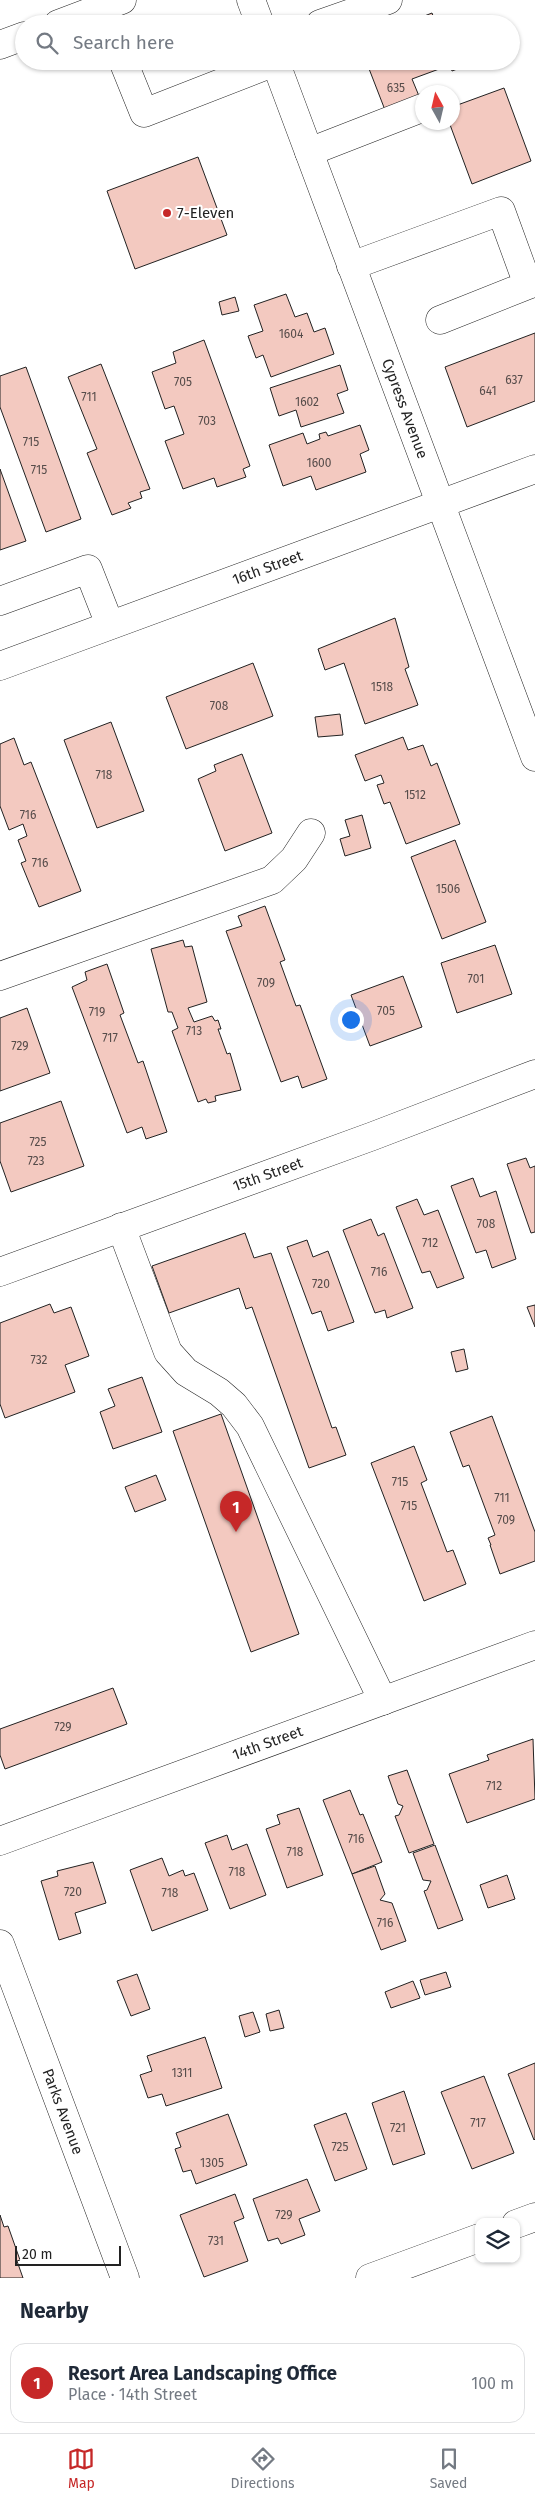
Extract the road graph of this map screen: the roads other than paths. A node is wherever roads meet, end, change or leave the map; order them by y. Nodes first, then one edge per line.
1 (251, 0) edge
2 (388, 0) edge
3 (111, 10) edge
4 (92, 15) edge
5 (257, 15) edge
6 (346, 15) edge
7 (15, 39) edge
8 (0, 45) edge
9 (127, 70) edge
10 (255, 70) edge
11 (278, 70) edge
12 (415, 111) edge
13 (309, 152) junction
14 (351, 266) junction
15 (440, 320) dead end
16 (535, 469) edge
17 (441, 503) junction
18 (0, 601) edge
19 (110, 626) junction
20 (0, 666) edge
21 (535, 757) edge
22 (311, 833) dead end
23 (0, 976) edge
24 (535, 1074) edge
25 (120, 1227) junction
26 (0, 1272) edge
27 (535, 1645) edge
28 (383, 1702) junction
29 (0, 1841) edge
30 (0, 1944) edge
31 (535, 2217) edge
32 (520, 2223) edge
33 (475, 2239) edge
34 (125, 2278) edge
35 (370, 2278) edge

1 - 5 street
2 - 6 street
3 - 4 street
7 - 8 street
9 - 10 street
11 - 13 street, Cypress Avenue
12 - 13 street
13 - 14 street, Cypress Avenue
14 - 15 street
14 - 17 street, Cypress Avenue
16 - 17 street, 16th Street
17 - 19 street, 16th Street
17 - 21 street, Cypress Avenue
18 - 19 street
19 - 20 street, 16th Street
22 - 23 street
24 - 25 street, 15th Street
25 - 26 street, 15th Street
25 - 28 street
27 - 28 street, 14th Street
28 - 29 street, 14th Street
30 - 34 street, Parks Avenue
31 - 32 street
33 - 35 street

